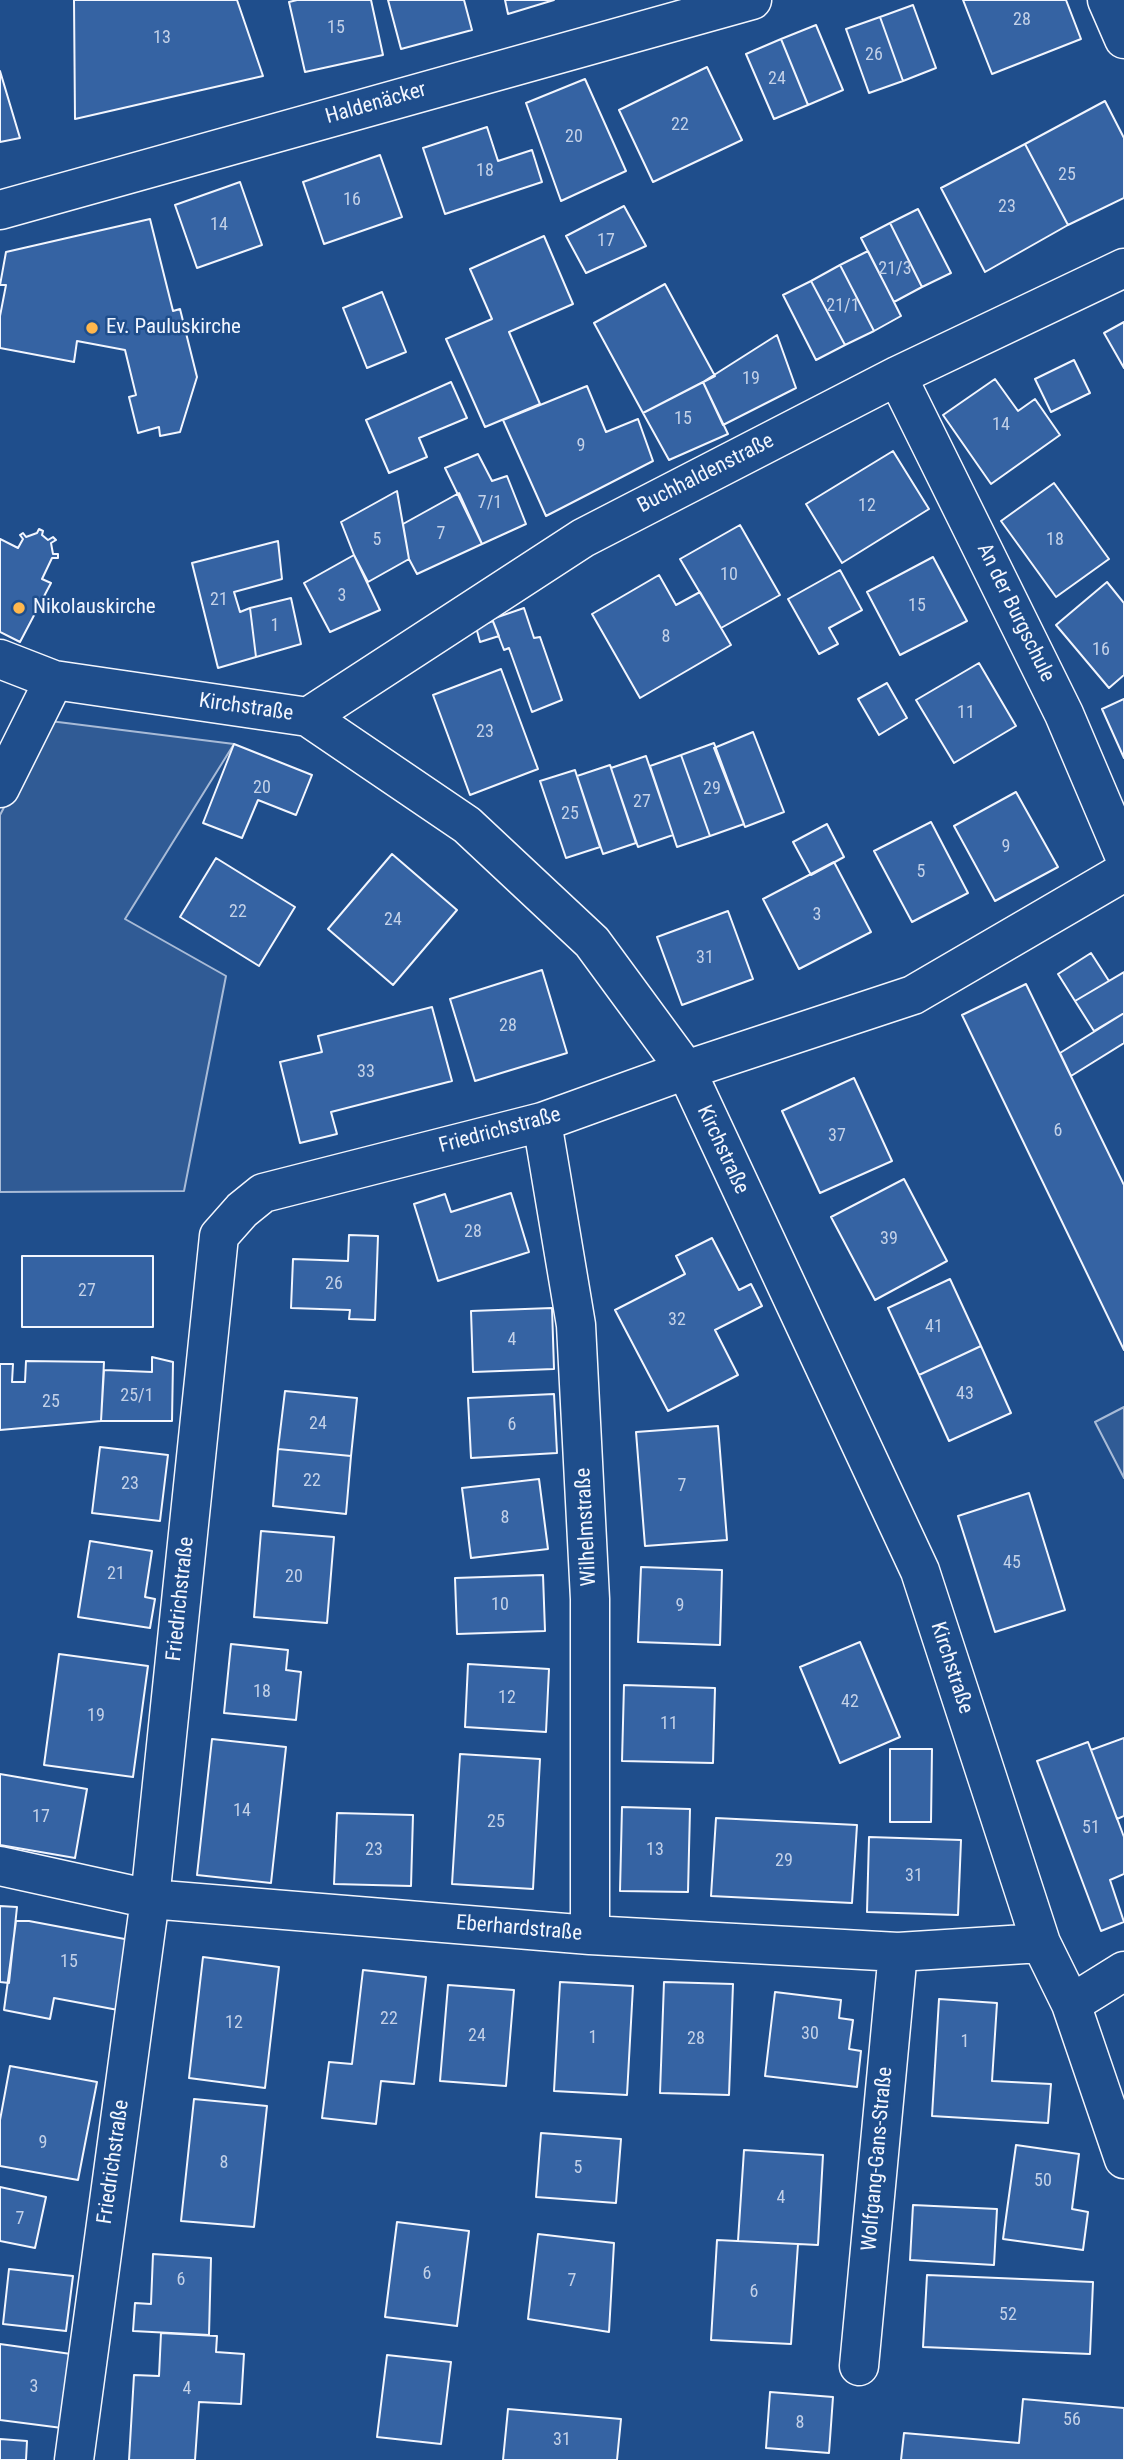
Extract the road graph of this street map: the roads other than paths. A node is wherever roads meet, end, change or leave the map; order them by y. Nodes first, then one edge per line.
1 (752, 0) edge
2 (1107, 0) edge
3 (1124, 38) edge
4 (0, 210) edge
5 (1124, 268) edge
6 (897, 376) junction
7 (0, 659) edge
8 (54, 680) junction
9 (308, 717) junction
10 (0, 788) edge
11 (1124, 855) edge
12 (1124, 872) edge
13 (686, 1070) junction
14 (542, 1122) junction
15 (0, 1866) edge
16 (150, 1899) junction
17 (590, 1935) junction
18 (1041, 1944) junction
19 (898, 1952) junction
20 (1124, 1971) edge
21 (1071, 2004) junction
22 (1124, 2159) edge
23 (859, 2366) dead end
24 (74, 2460) edge

1 - 4 street, Haldenäcker
2 - 3 street
5 - 6 street, Buchhaldenstraße
6 - 9 street, Buchhaldenstraße
6 - 11 street, An der Burgschule
7 - 8 street, Kirchstraße
8 - 9 street, Kirchstraße
8 - 10 street
9 - 13 street, Kirchstraße
12 - 13 street
13 - 14 street, Friedrichstraße
13 - 18 street, Kirchstraße
14 - 16 street, Friedrichstraße
14 - 17 street, Wilhelmstraße
15 - 16 street, Eberhardstraße
16 - 17 street, Eberhardstraße
16 - 24 street, Friedrichstraße
17 - 19 street, Eberhardstraße
18 - 19 street, Eberhardstraße
18 - 21 street, Kirchstraße
19 - 23 street, Wolfgang-Gans-Straße
20 - 21 street
21 - 22 street, Kirchstraße

